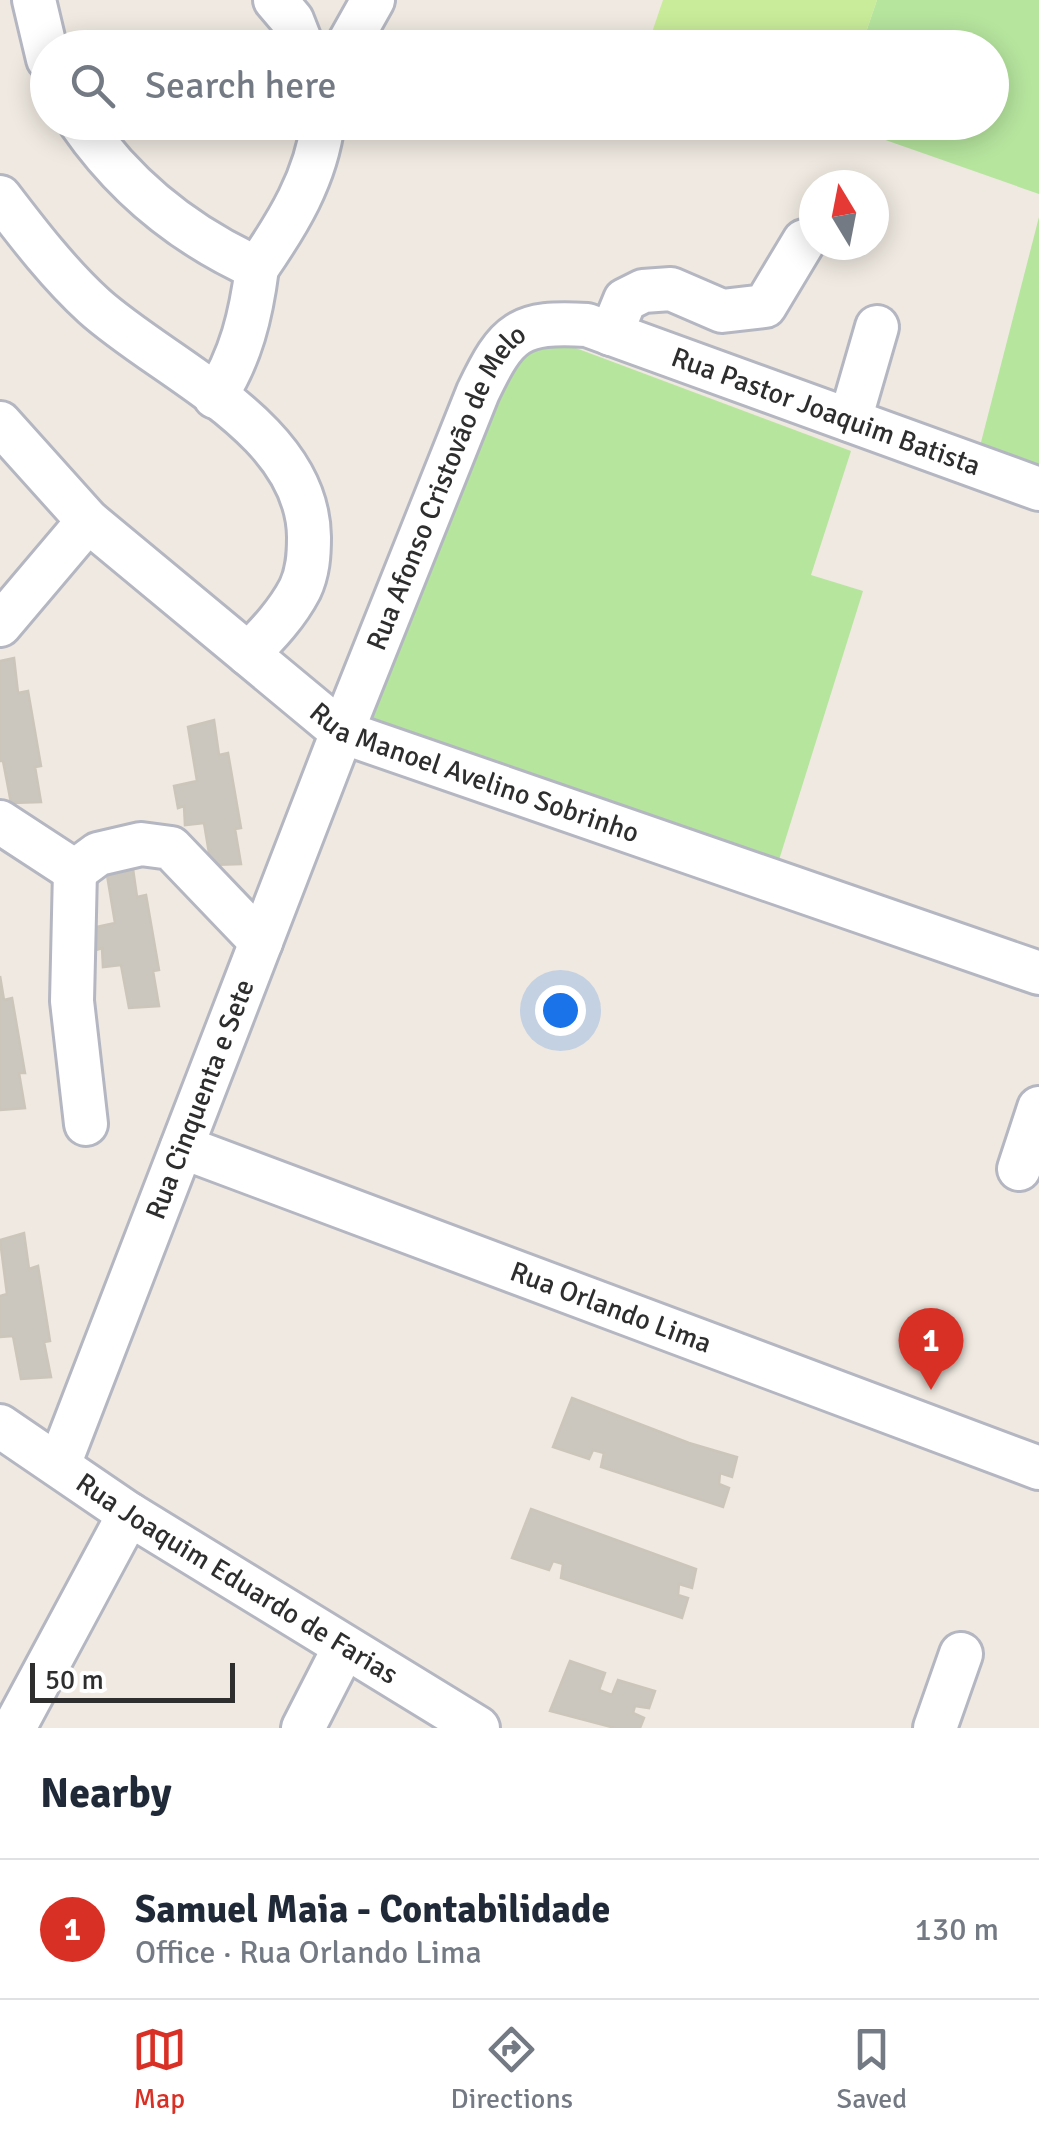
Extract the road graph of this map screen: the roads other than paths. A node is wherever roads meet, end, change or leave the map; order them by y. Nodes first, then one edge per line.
1 (34, 0) edge
2 (275, 0) edge
3 (373, 0) edge
4 (41, 30) edge
5 (296, 30) edge
6 (356, 30) edge
7 (96, 140) edge
8 (320, 140) edge
9 (0, 197) edge
10 (799, 250) edge
11 (257, 268) junction
12 (877, 326) dead end
13 (611, 334) junction
14 (215, 397) junction
15 (850, 420) junction
16 (0, 423) edge
17 (1039, 489) edge
18 (88, 521) junction
19 (0, 625) edge
20 (248, 654) junction
21 (342, 732) junction
22 (0, 822) edge
23 (75, 871) junction
24 (261, 942) junction
25 (1039, 973) edge
26 (1039, 1108) edge
27 (86, 1124) dead end
28 (182, 1147) junction
29 (1019, 1169) dead end
30 (0, 1426) edge
31 (59, 1465) junction
32 (1039, 1468) edge
33 (129, 1514) junction
34 (344, 1648) junction
35 (961, 1654) dead end
36 (473, 1727) edge
37 (14, 1728) edge
38 (303, 1728) edge
39 (935, 1728) edge

1 - 4 street
2 - 5 street
3 - 6 street
7 - 11 street
8 - 11 street
9 - 14 street
10 - 13 street
11 - 14 street
12 - 15 street
13 - 15 street, Rua Pastor Joaquim Batista
13 - 21 street, Rua Afonso Cristovão de Melo
14 - 20 street
15 - 17 street, Rua Pastor Joaquim Batista
16 - 18 street, Rua Manoel Avelino Sobrinho
18 - 19 street
18 - 20 street, Rua Manoel Avelino Sobrinho
20 - 21 street, Rua Manoel Avelino Sobrinho
21 - 24 street, Rua Cinquenta e Sete
21 - 25 street, Rua Manoel Avelino Sobrinho
22 - 23 street
23 - 24 street
23 - 27 street
24 - 28 street, Rua Cinquenta e Sete
26 - 29 street
28 - 31 street, Rua Cinquenta e Sete
28 - 32 street, Rua Orlando Lima
30 - 31 street, Rua Joaquim Eduardo de Farias
31 - 33 street, Rua Joaquim Eduardo de Farias
33 - 34 street, Rua Joaquim Eduardo de Farias
33 - 37 street
34 - 36 street, Rua Joaquim Eduardo de Farias
34 - 38 street
35 - 39 street

